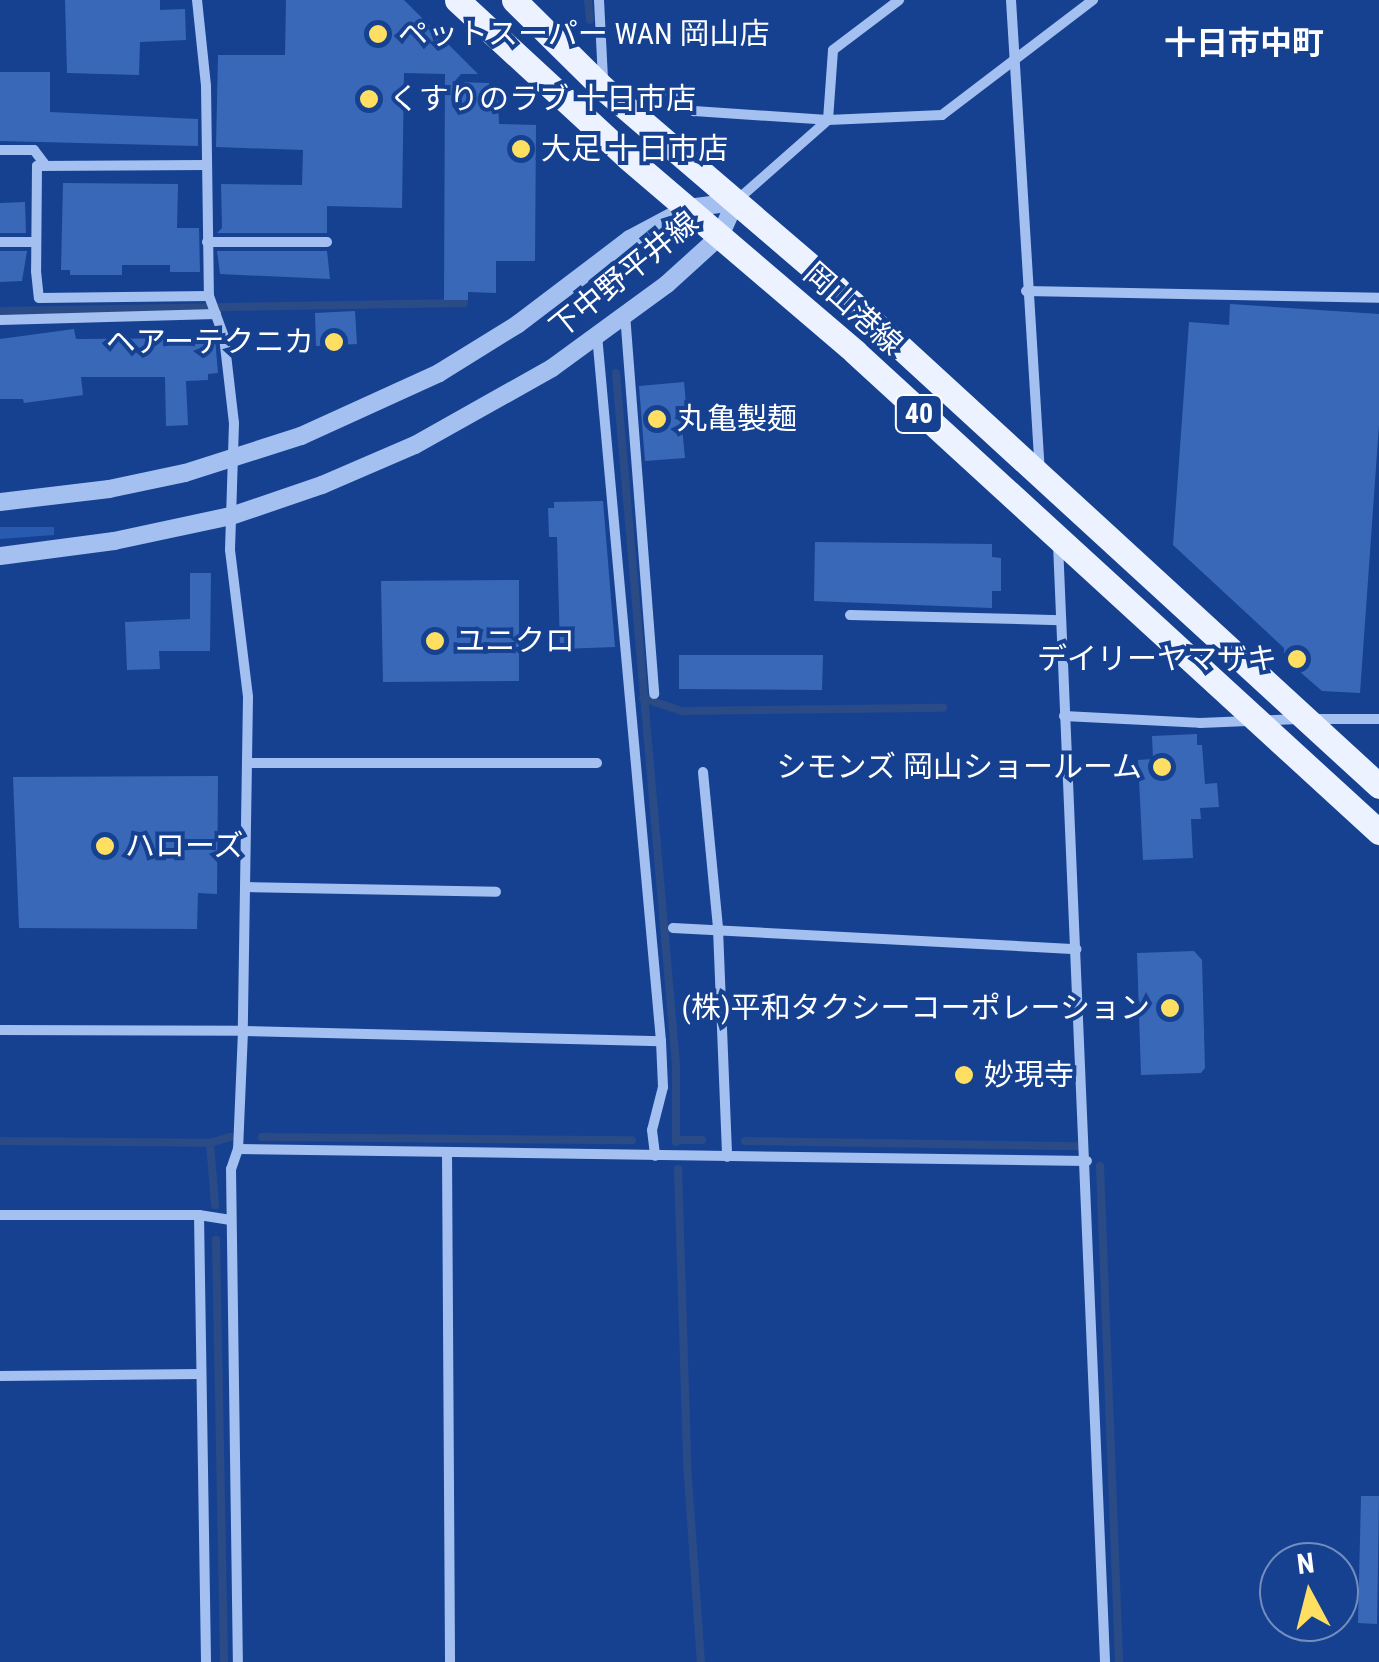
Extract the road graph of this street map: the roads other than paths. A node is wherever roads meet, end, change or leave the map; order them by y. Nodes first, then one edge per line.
1 (197, 0) edge
2 (456, 0) edge
3 (514, 0) edge
4 (599, 0) edge
5 (899, 0) edge
6 (1011, 0) edge
7 (1093, 0) edge
8 (1016, 62) junction
9 (603, 88) junction
10 (668, 91) dead end
11 (828, 120) junction
12 (0, 150) edge
13 (206, 165) junction
14 (46, 166) junction
15 (736, 202) junction
16 (688, 208) junction
17 (720, 236) junction
18 (0, 242) edge
19 (36, 242) junction
20 (207, 242) junction
21 (327, 242) dead end
22 (1026, 291) junction
23 (1379, 298) edge
24 (212, 304) junction
25 (625, 314) junction
26 (0, 320) edge
27 (597, 336) junction
28 (233, 458) junction
29 (1041, 480) junction
30 (0, 502) edge
31 (230, 516) junction
32 (1058, 540) junction
33 (0, 556) edge
34 (850, 615) dead end
35 (1060, 620) junction
36 (654, 694) dead end
37 (1064, 716) junction
38 (1305, 719) junction
39 (1254, 720) junction
40 (1379, 720) edge
41 (248, 763) junction
42 (597, 763) dead end
43 (703, 772) dead end
44 (1379, 786) edge
45 (1379, 832) edge
46 (245, 887) junction
47 (496, 892) dead end
48 (673, 928) dead end
49 (718, 929) junction
50 (1076, 950) junction
51 (0, 1030) edge
52 (243, 1031) junction
53 (660, 1042) junction
54 (238, 1149) junction
55 (447, 1152) junction
56 (655, 1156) junction
57 (727, 1156) junction
58 (1087, 1161) junction
59 (198, 1215) junction
60 (0, 1216) edge
61 (231, 1220) junction
62 (201, 1374) junction
63 (0, 1376) edge
64 (206, 1662) edge
65 (238, 1662) edge
66 (450, 1662) edge
67 (1105, 1662) edge

1 - 13 street
2 - 16 main road, 岡山港線 / 40
3 - 9 main road, 岡山港線 / 40
4 - 9 street
5 - 11 street
6 - 8 street
7 - 8 street
8 - 11 street
8 - 22 street
9 - 15 main road, 岡山港線 / 40
10 - 11 street
11 - 15 street
12 - 14 street
13 - 14 street
13 - 20 street
14 - 19 street
15 - 16 street, 下中野平井線
15 - 17 street, 下中野平井線
15 - 29 main road, 岡山港線 / 40
16 - 17 main road, 岡山港線 / 40
16 - 28 street, 下中野平井線
17 - 25 street, 下中野平井線
17 - 32 main road, 岡山港線 / 40
18 - 19 street
19 - 24 street
20 - 21 street
20 - 24 street
22 - 23 street
22 - 29 street
24 - 26 street
24 - 28 street
25 - 27 street, 下中野平井線
25 - 36 street
27 - 31 street, 下中野平井線
27 - 53 street
28 - 30 street, 下中野平井線
28 - 31 street
29 - 38 main road, 岡山港線 / 40
31 - 33 street, 下中野平井線
31 - 41 street
32 - 35 street
32 - 39 main road, 岡山港線 / 40
34 - 35 street
35 - 37 street
37 - 39 street
37 - 50 street
38 - 39 street
38 - 40 street
38 - 44 main road, 岡山港線 / 40
39 - 45 main road, 岡山港線 / 40
41 - 42 street
41 - 46 street
43 - 49 street
46 - 47 street
46 - 52 street
48 - 49 street
49 - 50 street
49 - 57 street
50 - 58 street
51 - 52 street
52 - 53 street
52 - 54 street
53 - 56 street
54 - 55 street
54 - 61 street
55 - 56 street
55 - 66 street
56 - 57 street
57 - 58 street
58 - 67 street
59 - 60 street
59 - 61 street
59 - 62 street
61 - 65 street
62 - 63 street
62 - 64 street

